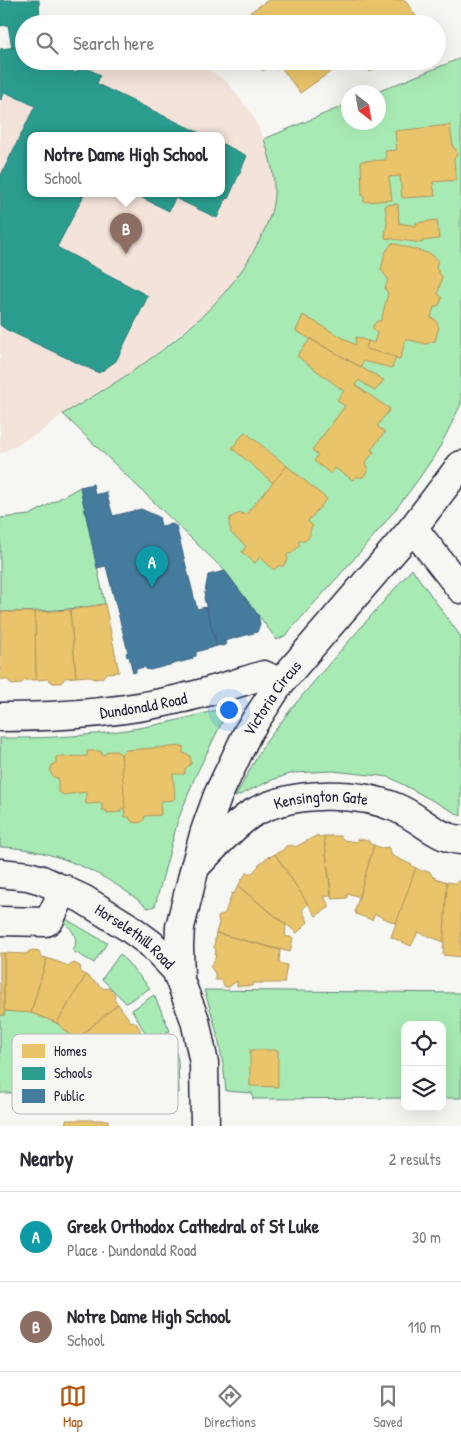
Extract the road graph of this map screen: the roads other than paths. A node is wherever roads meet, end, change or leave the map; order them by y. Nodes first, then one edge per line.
1 (461, 465) edge
2 (413, 528) junction
3 (461, 589) edge
4 (280, 683) junction
5 (0, 717) edge
6 (461, 840) edge
7 (195, 867) junction
8 (0, 873) edge
9 (64, 889) junction
10 (0, 921) edge
11 (180, 978) junction
12 (205, 1126) edge

1 - 2 street, Victoria Circus
2 - 3 street
2 - 4 street, Victoria Circus
4 - 5 street, Dundonald Road
4 - 7 street, Victoria Circus
6 - 7 street, Kensington Gate
7 - 11 street, Victoria Circus
8 - 9 street, Horselethill Road
9 - 10 street
9 - 11 street, Horselethill Road
11 - 12 street, Horselethill Road

